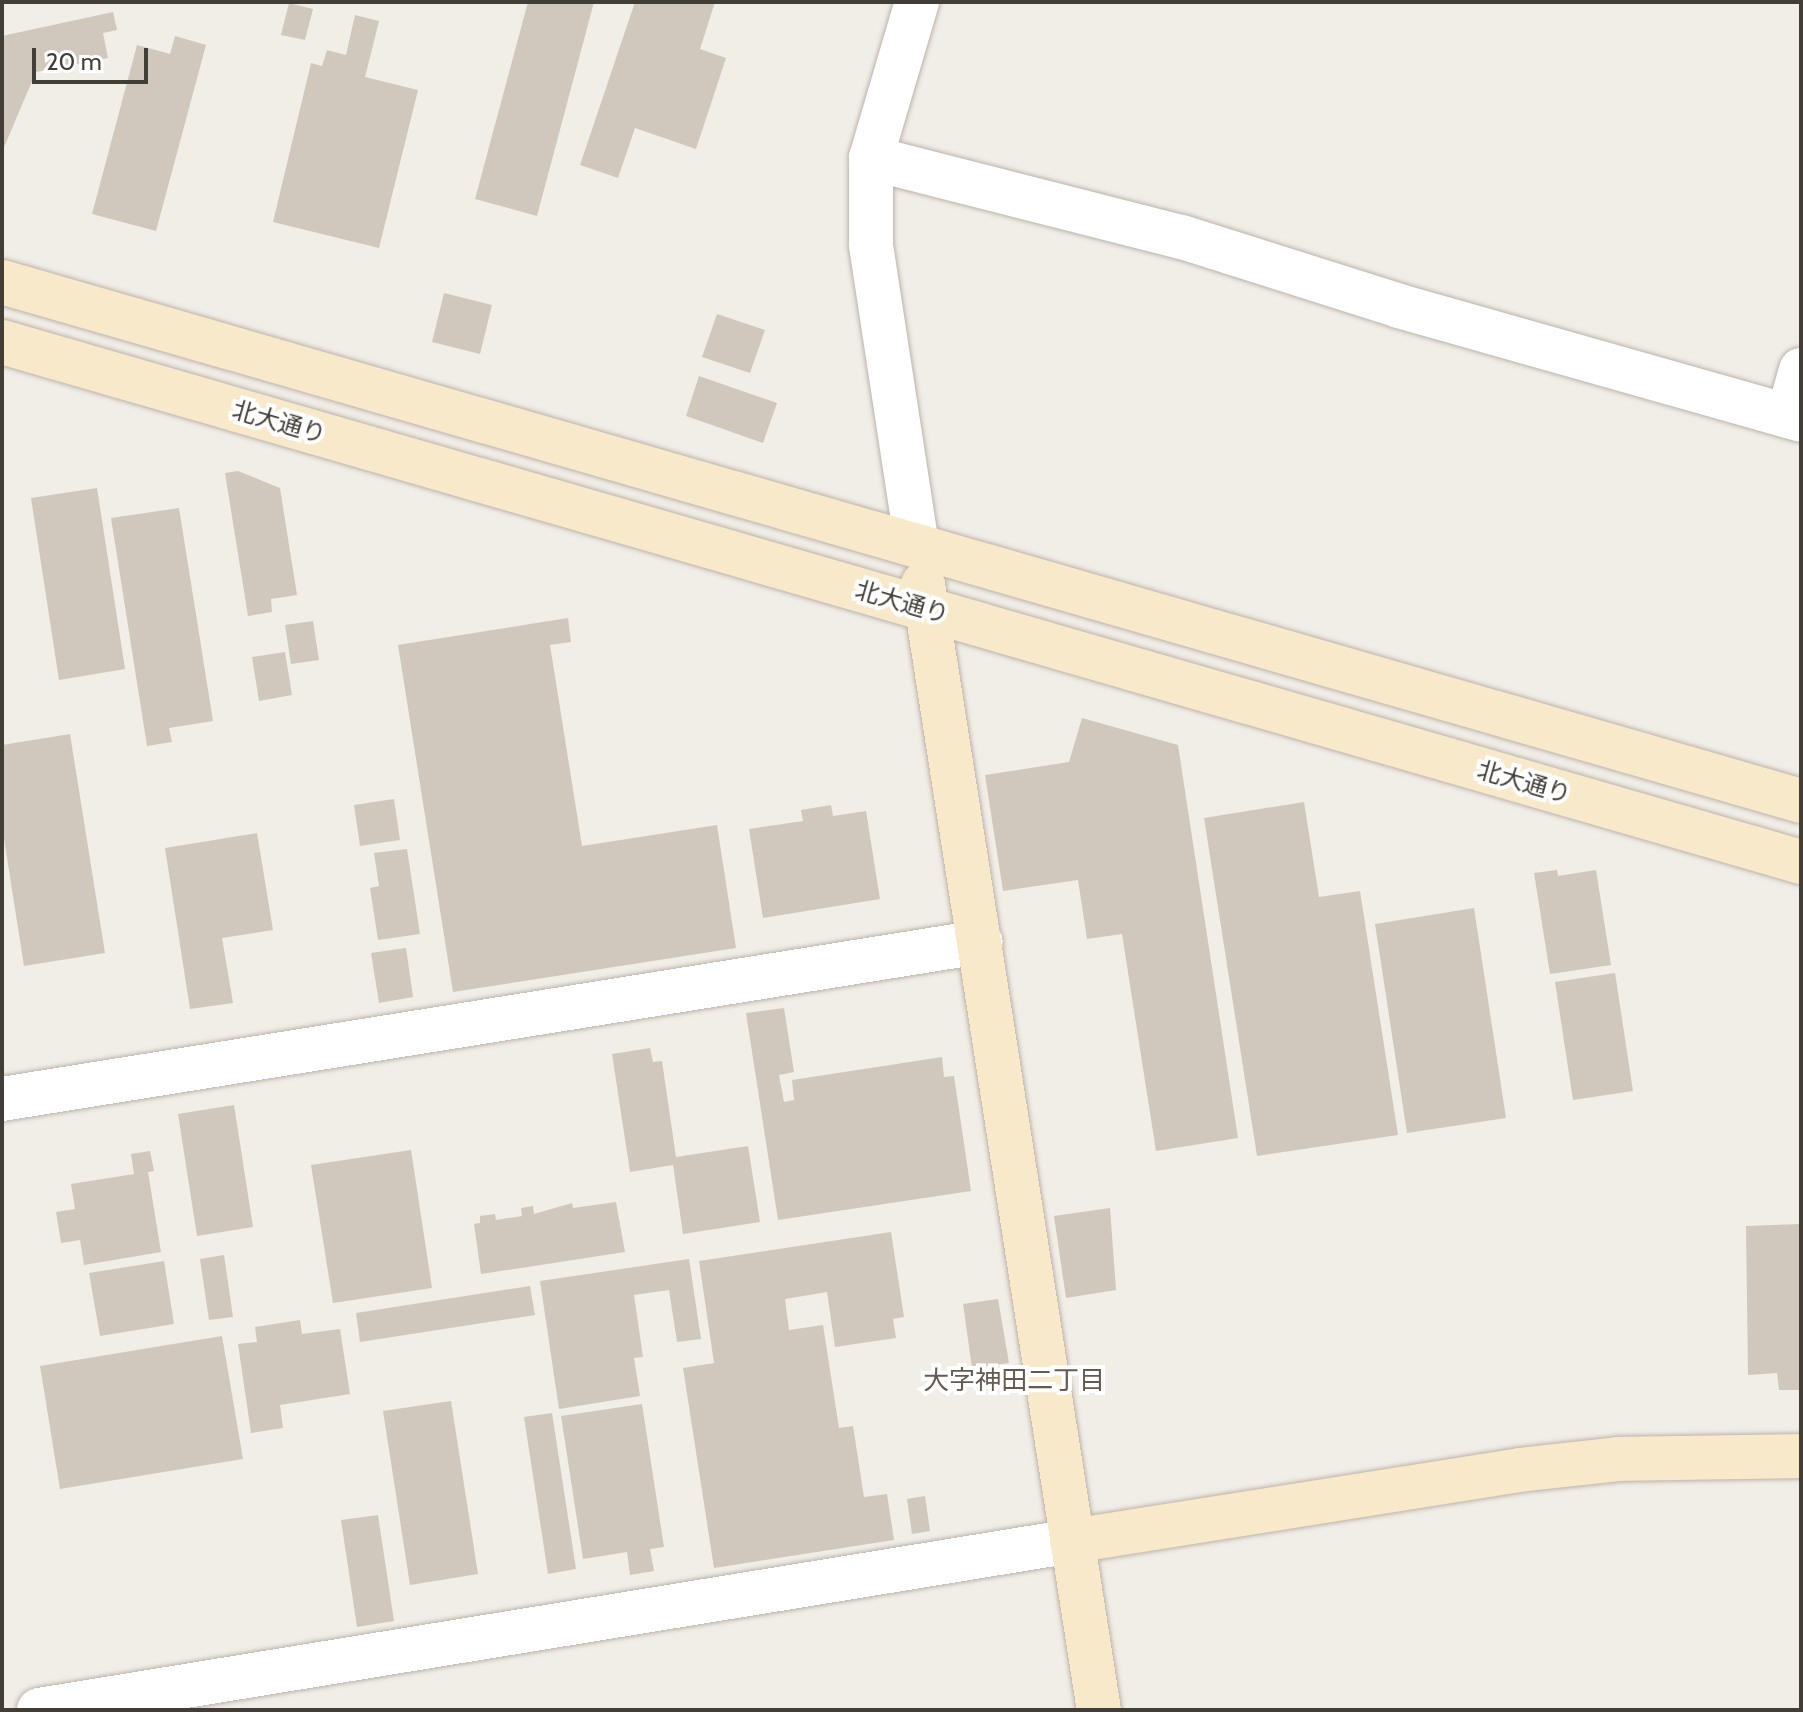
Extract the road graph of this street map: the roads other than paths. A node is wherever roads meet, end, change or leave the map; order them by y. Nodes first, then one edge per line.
1 (917, 2) edge
2 (871, 158) junction
3 (2, 282) edge
4 (2, 342) edge
5 (1801, 370) edge
6 (1794, 418) edge
7 (917, 546) junction
8 (927, 610) junction
9 (1801, 801) edge
10 (1801, 862) edge
11 (980, 942) junction
12 (2, 1099) edge
13 (1801, 1456) edge
14 (1072, 1541) junction
15 (39, 1710) edge
16 (1099, 1710) edge

1 - 2 street
2 - 6 street
2 - 7 street
3 - 7 street
4 - 8 street, 北大通り
5 - 6 street
7 - 8 street
7 - 9 street
8 - 10 street, 北大通り
8 - 11 street
11 - 12 street
11 - 14 street
13 - 14 street
14 - 15 street
14 - 16 street

